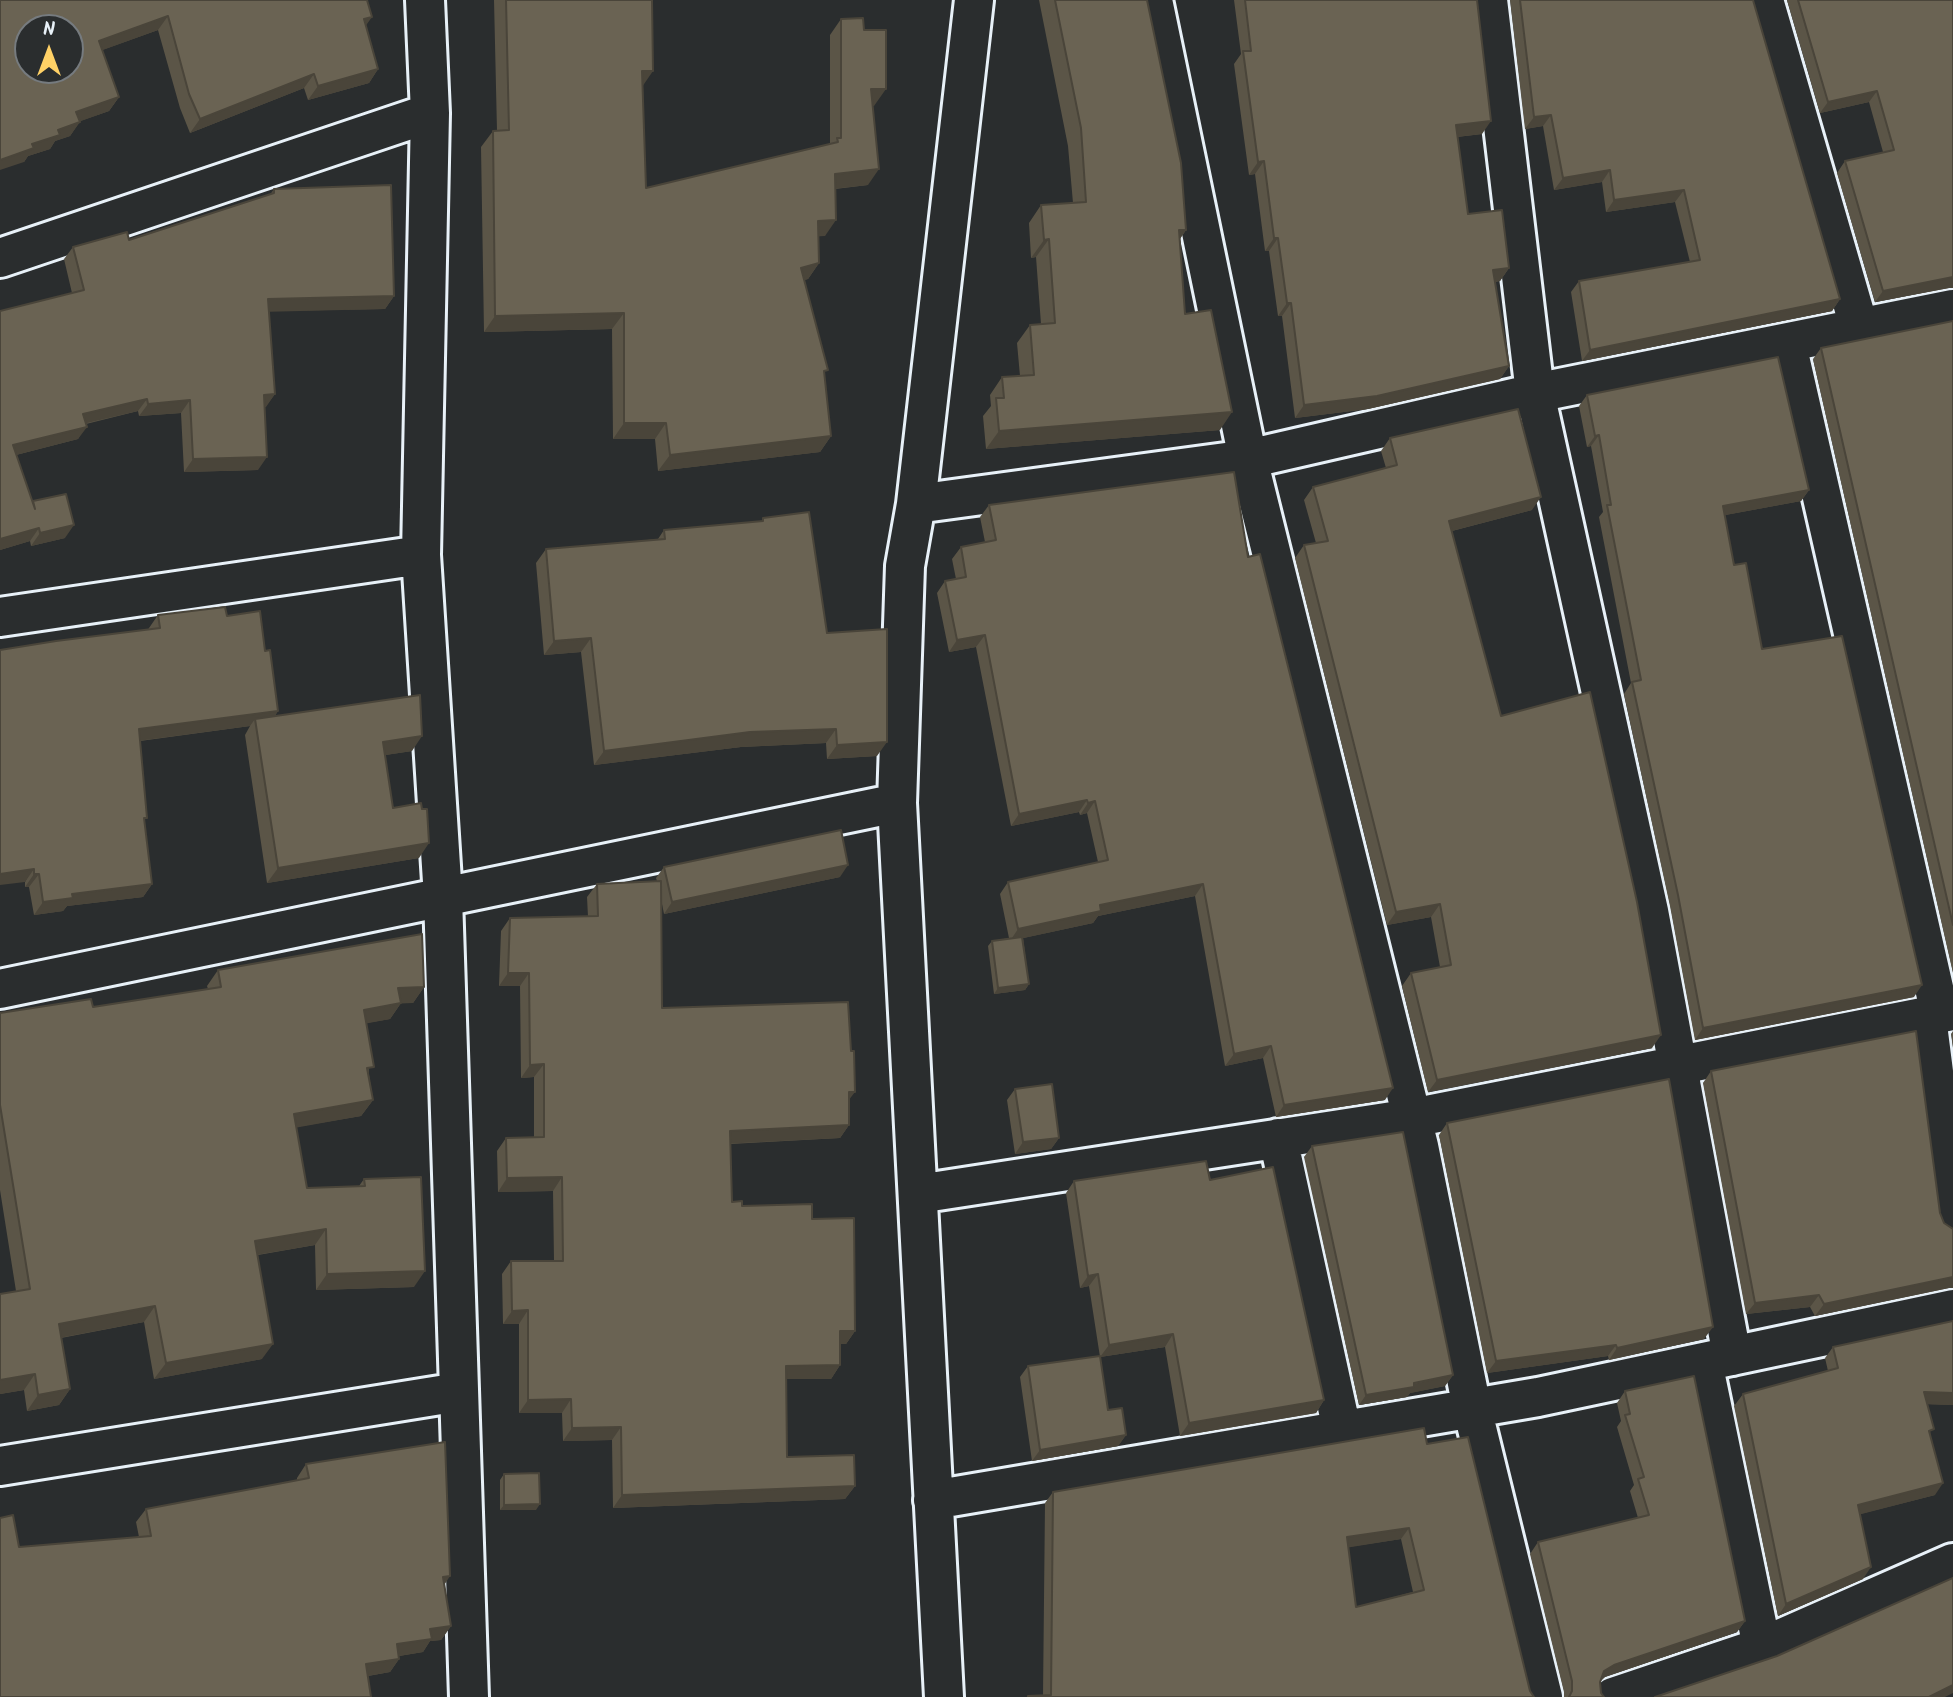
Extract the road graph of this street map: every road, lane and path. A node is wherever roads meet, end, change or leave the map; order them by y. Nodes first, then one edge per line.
1 (425, 0) edge
2 (974, 0) edge
3 (1153, 0) edge
4 (1488, 0) edge
5 (1764, 0) edge
6 (430, 113) junction
7 (0, 258) edge
8 (1953, 309) edge
9 (1860, 330) junction
10 (1787, 344) junction
11 (1535, 393) junction
12 (1248, 459) junction
13 (916, 504) junction
14 (421, 555) junction
15 (0, 617) edge
16 (897, 803) junction
17 (443, 897) junction
18 (0, 989) edge
19 (1940, 1014) edge
20 (1678, 1066) junction
21 (1412, 1118) junction
22 (1278, 1139) junction
23 (918, 1194) junction
24 (1953, 1221) edge
25 (1953, 1309) edge
26 (1718, 1359) junction
27 (459, 1392) junction
28 (1472, 1408) junction
29 (1342, 1430) junction
30 (0, 1466) edge
31 (933, 1500) junction
32 (1953, 1563) edge
33 (1762, 1647) junction
34 (469, 1697) edge
35 (944, 1697) edge
36 (1543, 1697) edge
37 (1613, 1697) edge

1 - 6 street
2 - 13 street
3 - 12 street
4 - 11 street
5 - 9 street
6 - 7 street
6 - 14 street
8 - 9 street
9 - 10 street
10 - 11 street
10 - 19 street
11 - 12 street
11 - 20 street
12 - 13 street
12 - 21 street
13 - 16 street
14 - 15 street
14 - 17 street
16 - 17 street
16 - 23 street
17 - 18 street
17 - 27 street
19 - 20 street
19 - 24 street
20 - 21 street
20 - 26 street
21 - 22 street
21 - 28 street
22 - 23 street
22 - 29 street
23 - 31 street
25 - 26 street
26 - 28 street
26 - 33 street
27 - 30 street
27 - 34 street
28 - 29 street
28 - 36 street
29 - 31 street
31 - 35 street
32 - 33 street
33 - 37 street

